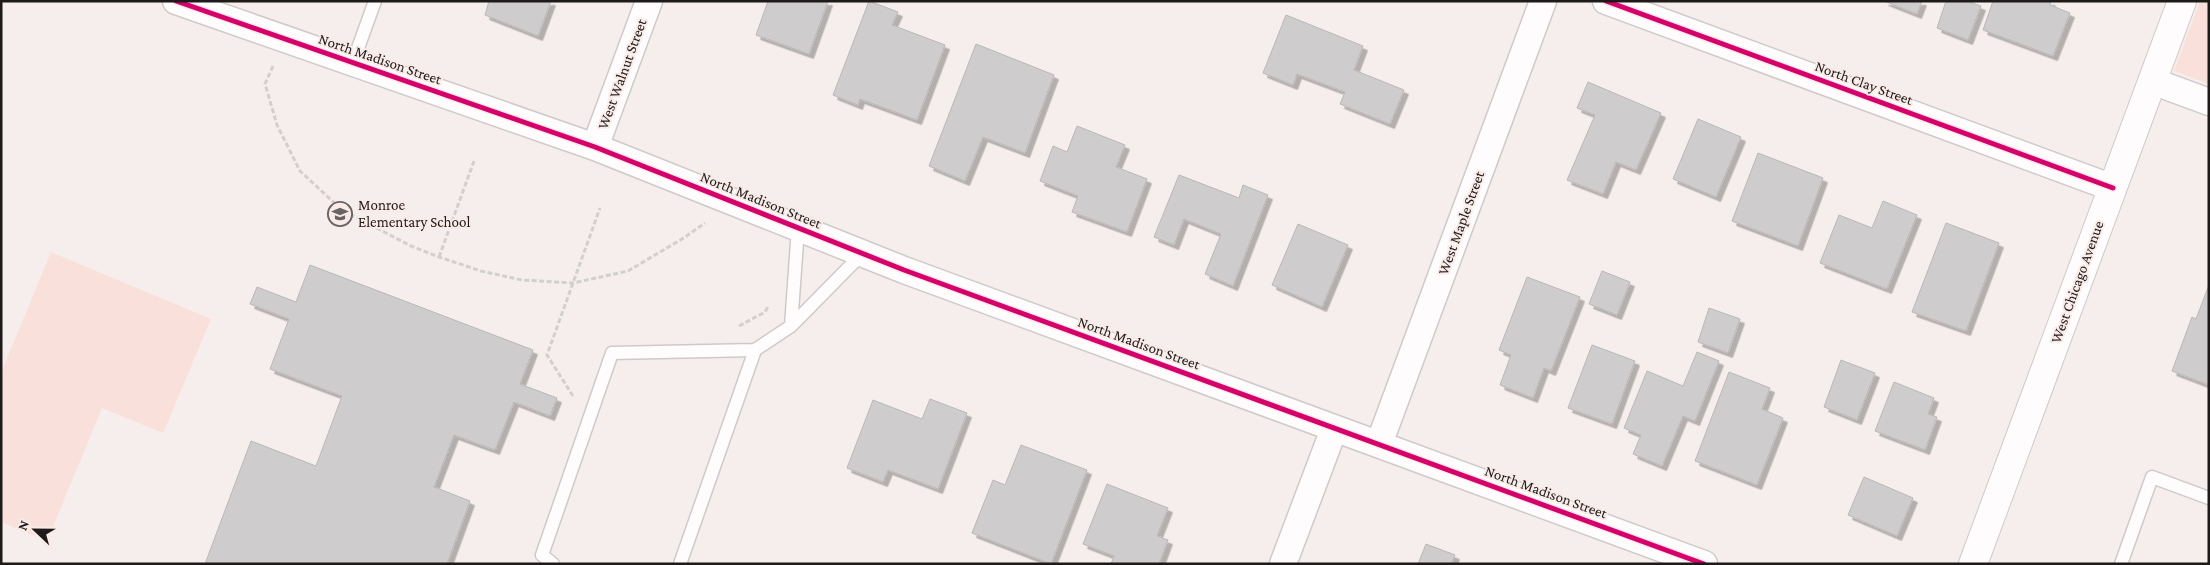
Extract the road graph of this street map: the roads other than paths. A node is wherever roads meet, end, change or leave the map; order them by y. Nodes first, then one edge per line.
1 (176, 1) edge
2 (375, 1) edge
3 (649, 1) edge
4 (1543, 1) edge
5 (1606, 1) edge
6 (2182, 1) edge
7 (353, 62) junction
8 (2152, 81) junction
9 (2209, 102) edge
10 (595, 148) junction
11 (2112, 188) junction
12 (798, 228) junction
13 (862, 254) junction
14 (790, 326) junction
15 (755, 350) junction
16 (1334, 429) junction
17 (1379, 444) junction
18 (2209, 498) edge
19 (553, 564) edge
20 (680, 564) edge
21 (1284, 564) edge
22 (1704, 564) edge
23 (1973, 564) edge
24 (2121, 564) edge

1 - 7 street, North Madison Street
2 - 7 lane
3 - 10 street, West Walnut Street
4 - 17 street, West Maple Street
5 - 11 street, North Clay Street
6 - 8 main road, West Chicago Avenue
7 - 10 street, North Madison Street
8 - 9 street
8 - 11 main road, West Chicago Avenue
10 - 12 street, North Madison Street
11 - 23 main road, West Chicago Avenue
12 - 13 street, North Madison Street
12 - 14 lane
13 - 14 lane
13 - 16 street, North Madison Street
14 - 15 lane
15 - 19 lane
15 - 20 lane
16 - 17 street, North Madison Street
16 - 21 street
17 - 22 street, North Madison Street
18 - 24 lane

